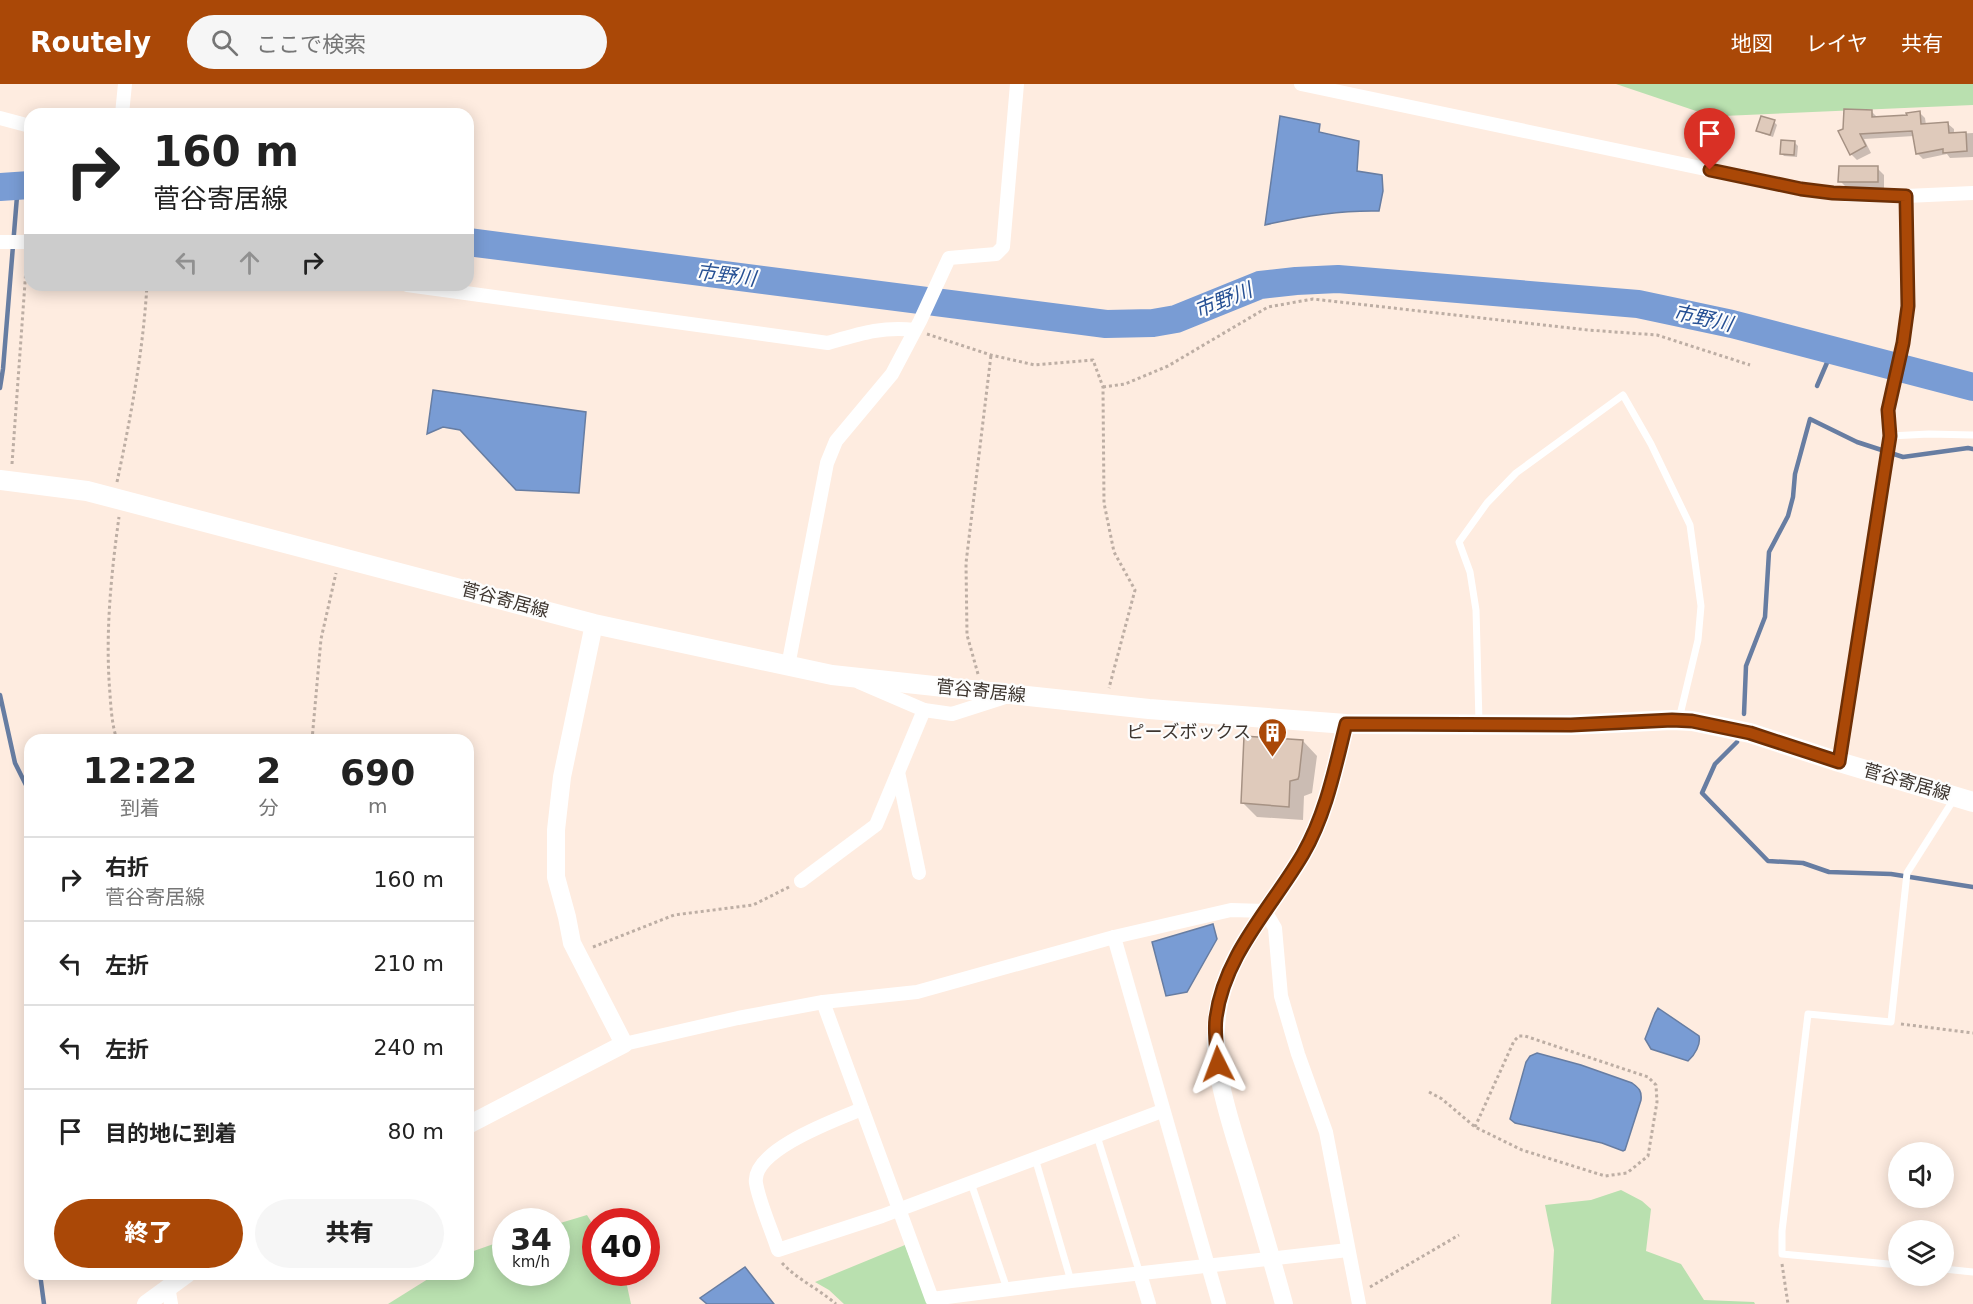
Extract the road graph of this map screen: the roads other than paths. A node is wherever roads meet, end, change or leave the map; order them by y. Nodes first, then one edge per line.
1 (125, 84) edge
2 (1017, 84) edge
3 (1301, 84) edge
4 (123, 108) edge
5 (0, 118) edge
6 (24, 124) edge
7 (1973, 193) edge
8 (1906, 196) junction
9 (0, 242) edge
10 (24, 242) edge
11 (451, 291) edge
12 (918, 325) junction
13 (1973, 435) edge
14 (1890, 436) junction
15 (6, 481) edge
16 (594, 624) junction
17 (788, 666) junction
18 (843, 676) junction
19 (1013, 694) junction
20 (924, 710) junction
21 (1678, 720) junction
22 (1346, 724) junction
23 (1479, 725) junction
24 (1839, 762) junction
25 (898, 772) junction
26 (1964, 799) edge
27 (919, 873) dead end
28 (801, 881) road end
29 (1265, 911) junction
30 (1114, 937) junction
31 (824, 1002) junction
32 (624, 1044) junction
33 (862, 1109) junction
34 (1162, 1111) junction
35 (474, 1122) edge
36 (1097, 1136) junction
37 (1035, 1158) junction
38 (970, 1183) junction
39 (899, 1209) junction
40 (1348, 1250) junction
41 (1271, 1257) junction
42 (1888, 1264) edge
43 (1208, 1267) junction
44 (1954, 1270) edge
45 (1973, 1272) edge
46 (1140, 1274) junction
47 (183, 1280) edge
48 (1071, 1281) junction
49 (1006, 1289) junction
50 (170, 1295) edge
51 (1357, 1298) edge
52 (956, 1300) edge
53 (146, 1304) edge
54 (1149, 1304) edge
55 (1218, 1304) edge
56 (1284, 1304) edge

1 - 4 street
2 - 12 street
3 - 8 street
5 - 6 street
7 - 8 street
8 - 14 lane
9 - 10 street
11 - 12 street
12 - 17 street
13 - 14 lane
14 - 24 lane
15 - 16 main road, 菅谷寄居線
16 - 17 main road, 菅谷寄居線
16 - 32 street
17 - 18 main road, 菅谷寄居線
18 - 19 main road, 菅谷寄居線
18 - 20 street
19 - 20 street
19 - 22 main road, 菅谷寄居線
20 - 25 street
21 - 23 main road, 菅谷寄居線
21 - 23 lane
21 - 24 main road, 菅谷寄居線
22 - 23 main road, 菅谷寄居線
22 - 29 street
24 - 26 main road, 菅谷寄居線
25 - 27 street
25 - 28 street
26 - 42 lane
29 - 30 street
29 - 40 street
29 - 41 street
30 - 31 street
30 - 34 street
31 - 32 street
31 - 33 street
32 - 35 street
33 - 39 street
33 - 39 street
34 - 36 street
34 - 43 street
36 - 37 street
36 - 46 lane
37 - 38 street
37 - 48 lane
38 - 39 street
38 - 49 lane
39 - 52 street
40 - 41 street
40 - 51 street
41 - 43 street
41 - 56 street
43 - 46 street
43 - 55 street
44 - 45 lane
46 - 48 street
46 - 54 street
47 - 50 street
48 - 49 street
49 - 52 street
50 - 53 street

